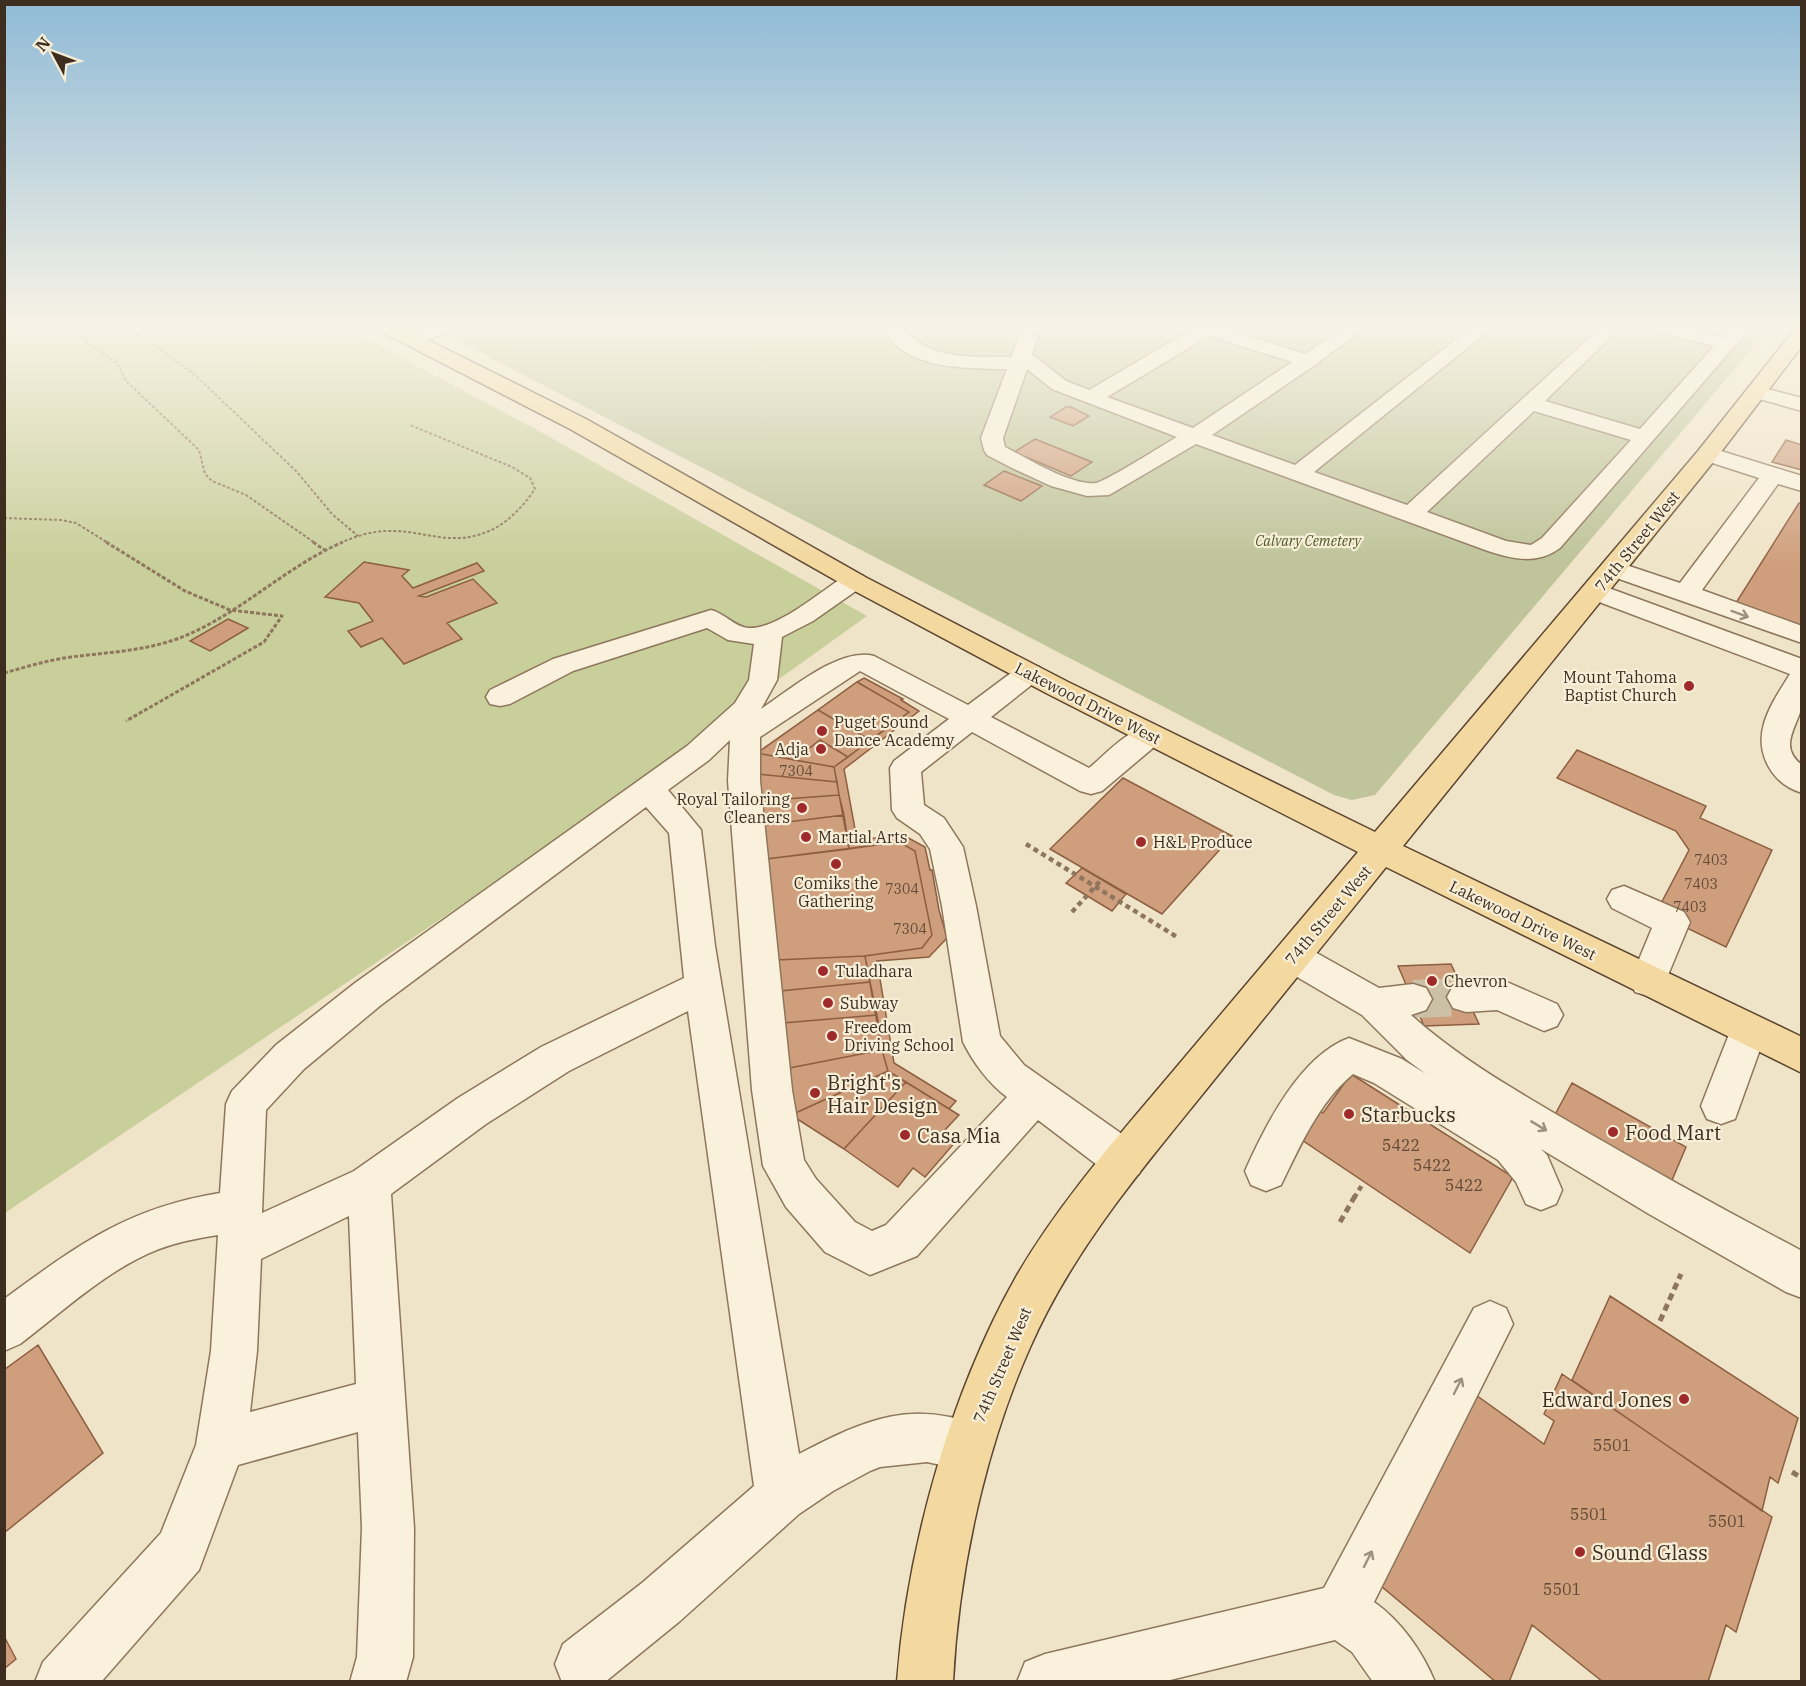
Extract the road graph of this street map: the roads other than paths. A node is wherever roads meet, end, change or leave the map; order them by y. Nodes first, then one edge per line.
1 (542, 406) edge
2 (1003, 406) edge
3 (1112, 406) edge
4 (1241, 406) edge
5 (1384, 406) edge
6 (1528, 406) edge
7 (1540, 406) edge
8 (1673, 406) edge
9 (1745, 406) edge
10 (1195, 436) junction
11 (1645, 437) junction
12 (1708, 454) junction
13 (1298, 473) junction
14 (1773, 475) junction
15 (1802, 484) edge
16 (1411, 514) junction
17 (1614, 569) junction
18 (854, 580) junction
19 (1595, 591) junction
20 (1686, 593) junction
21 (769, 634) junction
22 (1802, 635) edge
23 (1802, 669) edge
24 (1029, 673) junction
25 (1802, 677) edge
26 (500, 697) dead end
27 (971, 718) junction
28 (745, 721) junction
29 (1149, 735) junction
30 (1802, 782) edge
31 (649, 789) junction
32 (1382, 850) junction
33 (1624, 899) dead end
34 (1293, 957) junction
35 (1648, 981) junction
36 (703, 986) junction
37 (1466, 997) tunnel mouth
38 (1413, 999) tunnel mouth
39 (1375, 1004) junction
40 (1544, 1015) dead end
41 (1748, 1030) junction
42 (1802, 1056) edge
43 (1034, 1096) junction
44 (1721, 1106) dead end
45 (1124, 1160) junction
46 (1266, 1171) dead end
47 (369, 1185) junction
48 (1541, 1190) dead end
49 (239, 1229) junction
50 (1802, 1275) edge
51 (1490, 1324) dead end
52 (4, 1328) edge
53 (381, 1401) junction
54 (221, 1445) junction
55 (968, 1446) junction
56 (781, 1496) junction
57 (1341, 1611) junction
58 (583, 1664) dead end
59 (63, 1682) edge
60 (378, 1682) edge
61 (925, 1682) edge
62 (1045, 1682) edge
63 (1407, 1682) edge

1 - 18 main road, Lakewood Drive West
2 - 10 street
3 - 10 street
4 - 10 street
5 - 13 street
6 - 16 street
7 - 11 street
8 - 11 street
9 - 12 main road, 74th Street West
10 - 13 street
11 - 16 street
12 - 14 street
12 - 17 main road, 74th Street West
13 - 16 street
14 - 15 street
14 - 20 street
17 - 19 main road, 74th Street West
17 - 20 street
18 - 21 street
18 - 24 main road, Lakewood Drive West
19 - 23 street
19 - 32 main road, 74th Street West
20 -> 22 street
21 - 26 street
21 - 28 street
24 - 27 street
24 - 29 main road, Lakewood Drive West
25 - 30 street
27 - 28 street
27 - 29 street
27 - 43 street
28 - 31 street
28 - 43 street
29 - 32 main road, Lakewood Drive West
31 - 36 street
31 - 49 street
32 - 34 main road, 74th Street West
32 - 35 main road, Lakewood Drive West
33 - 35 street
34 - 39 street
34 - 45 main road, 74th Street West
35 - 41 main road, Lakewood Drive West
36 - 47 street
36 - 56 street
37 - 40 street
38 - 39 street
39 -> 50 street
41 - 42 main road, Lakewood Drive West
41 - 44 street
43 - 45 street
45 - 55 main road, 74th Street West
46 - 48 street
47 - 49 street
47 - 53 street
49 - 52 street
49 - 54 street
57 -> 51 street
53 - 54 street
53 - 60 street
54 - 59 street
55 - 56 street
55 - 61 main road, 74th Street West
56 - 58 street
57 - 62 street
57 - 63 street

